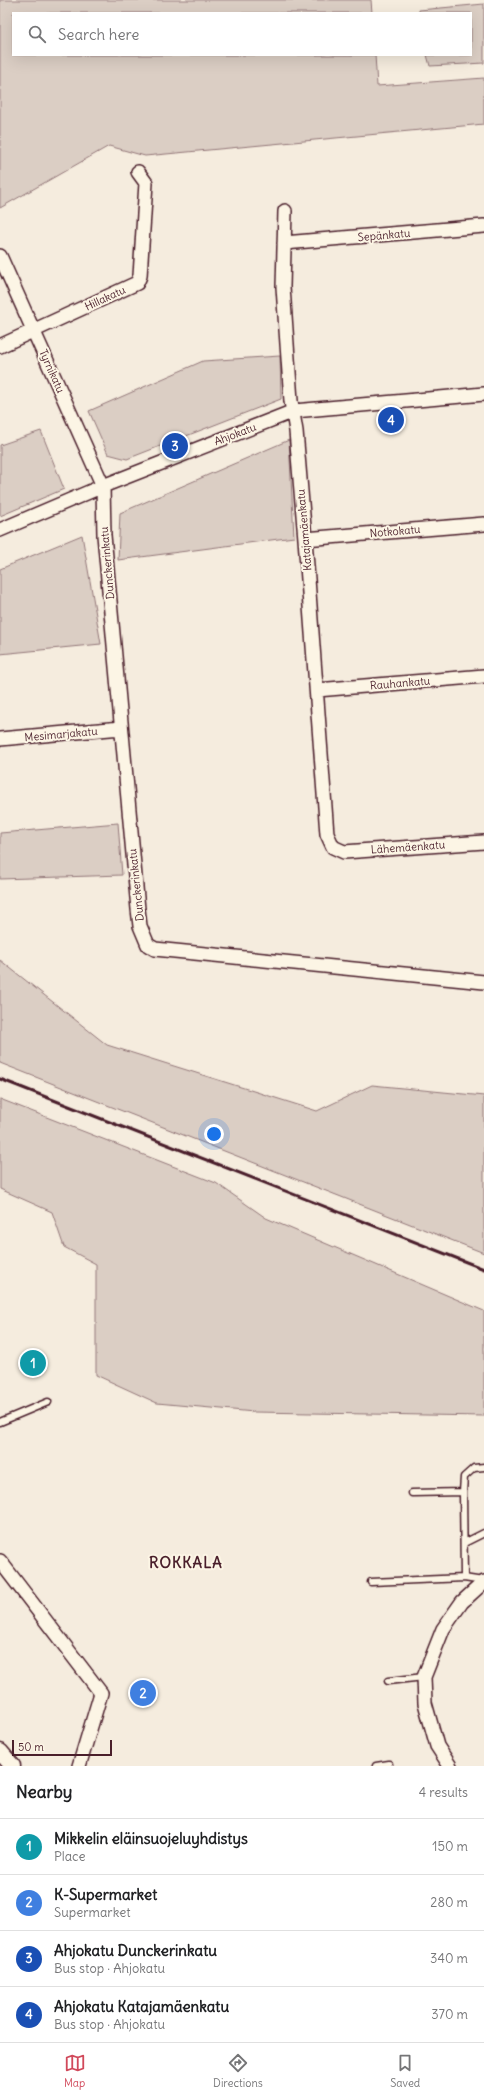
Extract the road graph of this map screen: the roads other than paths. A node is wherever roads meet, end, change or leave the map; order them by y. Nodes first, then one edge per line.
1 (138, 172) dead end
2 (285, 211) dead end
3 (484, 226) edge
4 (284, 243) junction
5 (0, 256) edge
6 (34, 330) junction
7 (0, 346) edge
8 (484, 394) edge
9 (294, 411) junction
10 (103, 486) junction
11 (484, 524) edge
12 (0, 530) edge
13 (305, 539) junction
14 (484, 676) edge
15 (317, 690) junction
16 (121, 728) junction
17 (0, 739) edge
18 (484, 842) edge
19 (333, 848) joint
20 (484, 982) edge
21 (48, 1402) dead end
22 (0, 1422) edge
23 (484, 1467) edge
24 (463, 1492) junction
25 (412, 1493) dead end
26 (484, 1533) edge
27 (464, 1542) junction
28 (0, 1561) edge
29 (464, 1578) junction
30 (371, 1582) dead end
31 (484, 1582) edge
32 (424, 1677) junction
33 (388, 1682) dead end
34 (0, 1752) edge
35 (389, 1764) dead end
36 (12, 1766) edge
37 (79, 1766) edge
38 (376, 1766) edge
39 (450, 1766) edge

1 - 6 street, Hillakatu
2 - 4 street, Katajamäenkatu
3 - 4 street, Sepänkatu
4 - 9 street, Katajamäenkatu
5 - 6 street, Tyrnikatu
6 - 7 street
6 - 10 street, Tyrnikatu
8 - 9 street, Ahjokatu
9 - 10 street, Ahjokatu
9 - 13 street, Katajamäenkatu
10 - 12 street, Ahjokatu
10 - 16 street, Dunckerinkatu
11 - 13 street, Notkokatu
13 - 15 street, Katajamäenkatu
14 - 15 street, Rauhankatu
15 - 19 street, Katajamäenkatu
16 - 17 street, Mesimarjakatu
16 - 20 street, Dunckerinkatu
18 - 19 street, Lähemäenkatu
21 - 22 lane
23 - 24 lane
24 - 25 lane
24 - 27 lane
26 - 27 lane
27 - 29 lane
28 - 37 street
29 - 30 lane
29 - 31 lane
31 - 32 street
32 - 33 lane
32 - 39 street
34 - 36 street
35 - 38 lane

